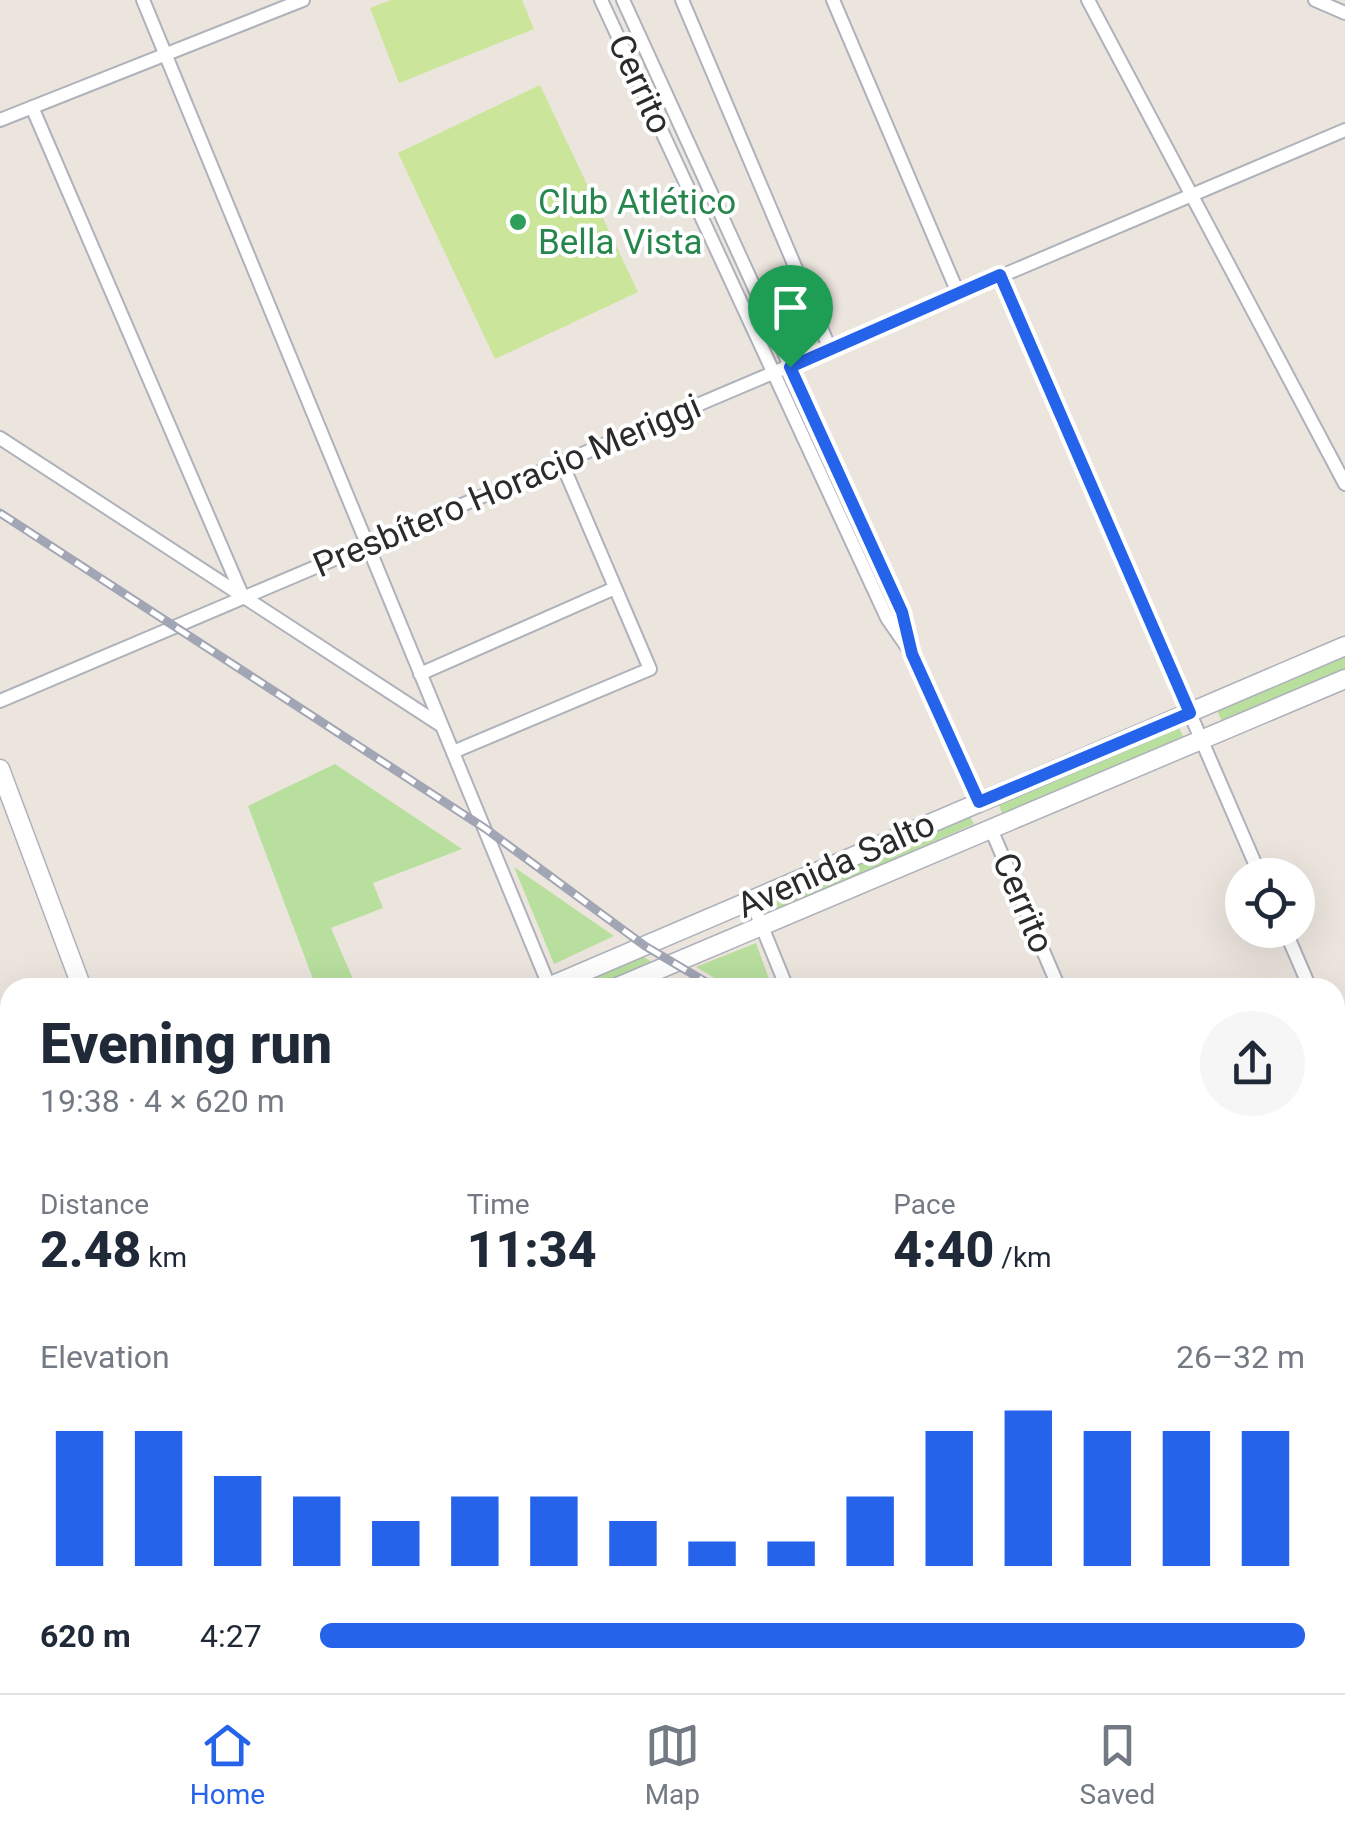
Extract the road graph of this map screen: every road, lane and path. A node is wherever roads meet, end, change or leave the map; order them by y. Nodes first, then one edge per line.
1 (143, 0) edge
2 (303, 0) edge
3 (601, 0) edge
4 (623, 0) edge
5 (682, 0) edge
6 (833, 0) edge
7 (1088, 0) edge
8 (1315, 0) edge
9 (1345, 13) edge
10 (165, 53) junction
11 (32, 107) junction
12 (0, 120) edge
13 (1345, 130) edge
14 (1192, 194) junction
15 (1000, 275) junction
16 (958, 293) junction
17 (830, 349) junction
18 (790, 367) junction
19 (774, 374) junction
20 (0, 438) edge
21 (562, 460) junction
22 (1345, 484) edge
23 (368, 545) junction
24 (615, 588) junction
25 (242, 597) junction
26 (1345, 646) edge
27 (912, 654) junction
28 (420, 674) junction
29 (1345, 679) edge
30 (0, 701) edge
31 (1190, 713) junction
32 (442, 726) junction
33 (1201, 740) junction
34 (453, 752) junction
35 (0, 768) edge
36 (979, 802) junction
37 (991, 829) junction
38 (1253, 858) edge
39 (752, 902) junction
40 (761, 924) junction
41 (1292, 948) edge
42 (78, 978) edge
43 (545, 978) edge
44 (570, 978) edge
45 (638, 978) edge
46 (784, 978) edge
47 (1055, 978) edge
48 (1306, 978) edge

1 - 10 street
2 - 10 street
3 - 19 street, Cerrito
4 - 18 street, Cerrito
5 - 17 street
6 - 16 street
7 - 14 street
8 - 9 street
10 - 11 street
10 - 23 street
11 - 12 street
11 - 25 street
13 - 14 street, Presbítero Horacio Meriggi
14 - 15 street, Presbítero Horacio Meriggi
14 - 22 street
15 - 16 street, Presbítero Horacio Meriggi
15 - 31 street
16 - 17 street, Presbítero Horacio Meriggi
17 - 18 street, Presbítero Horacio Meriggi
18 - 19 street, Presbítero Horacio Meriggi
18 - 27 street, Cerrito
19 - 21 street, Presbítero Horacio Meriggi
19 - 27 street, Cerrito
20 - 25 street
21 - 23 street, Presbítero Horacio Meriggi
21 - 24 street
23 - 25 street, Presbítero Horacio Meriggi
23 - 28 street
24 - 28 street
24 - 34 street
25 - 30 street, Presbítero Horacio Meriggi
25 - 32 street
26 - 31 street, Avenida Salto
27 - 36 street, Cerrito
28 - 32 street
29 - 33 street, Avenida Salto
31 - 33 street
31 - 36 street, Avenida Salto
32 - 34 street
33 - 37 street, Avenida Salto
33 - 38 street
34 - 43 street
35 - 42 street
36 - 37 street, Cerrito
36 - 39 street, Avenida Salto
37 - 40 street, Avenida Salto
37 - 47 street, Cerrito
39 - 40 street
39 - 44 street, Avenida Salto
40 - 45 street, Avenida Salto
40 - 46 street
41 - 48 street

